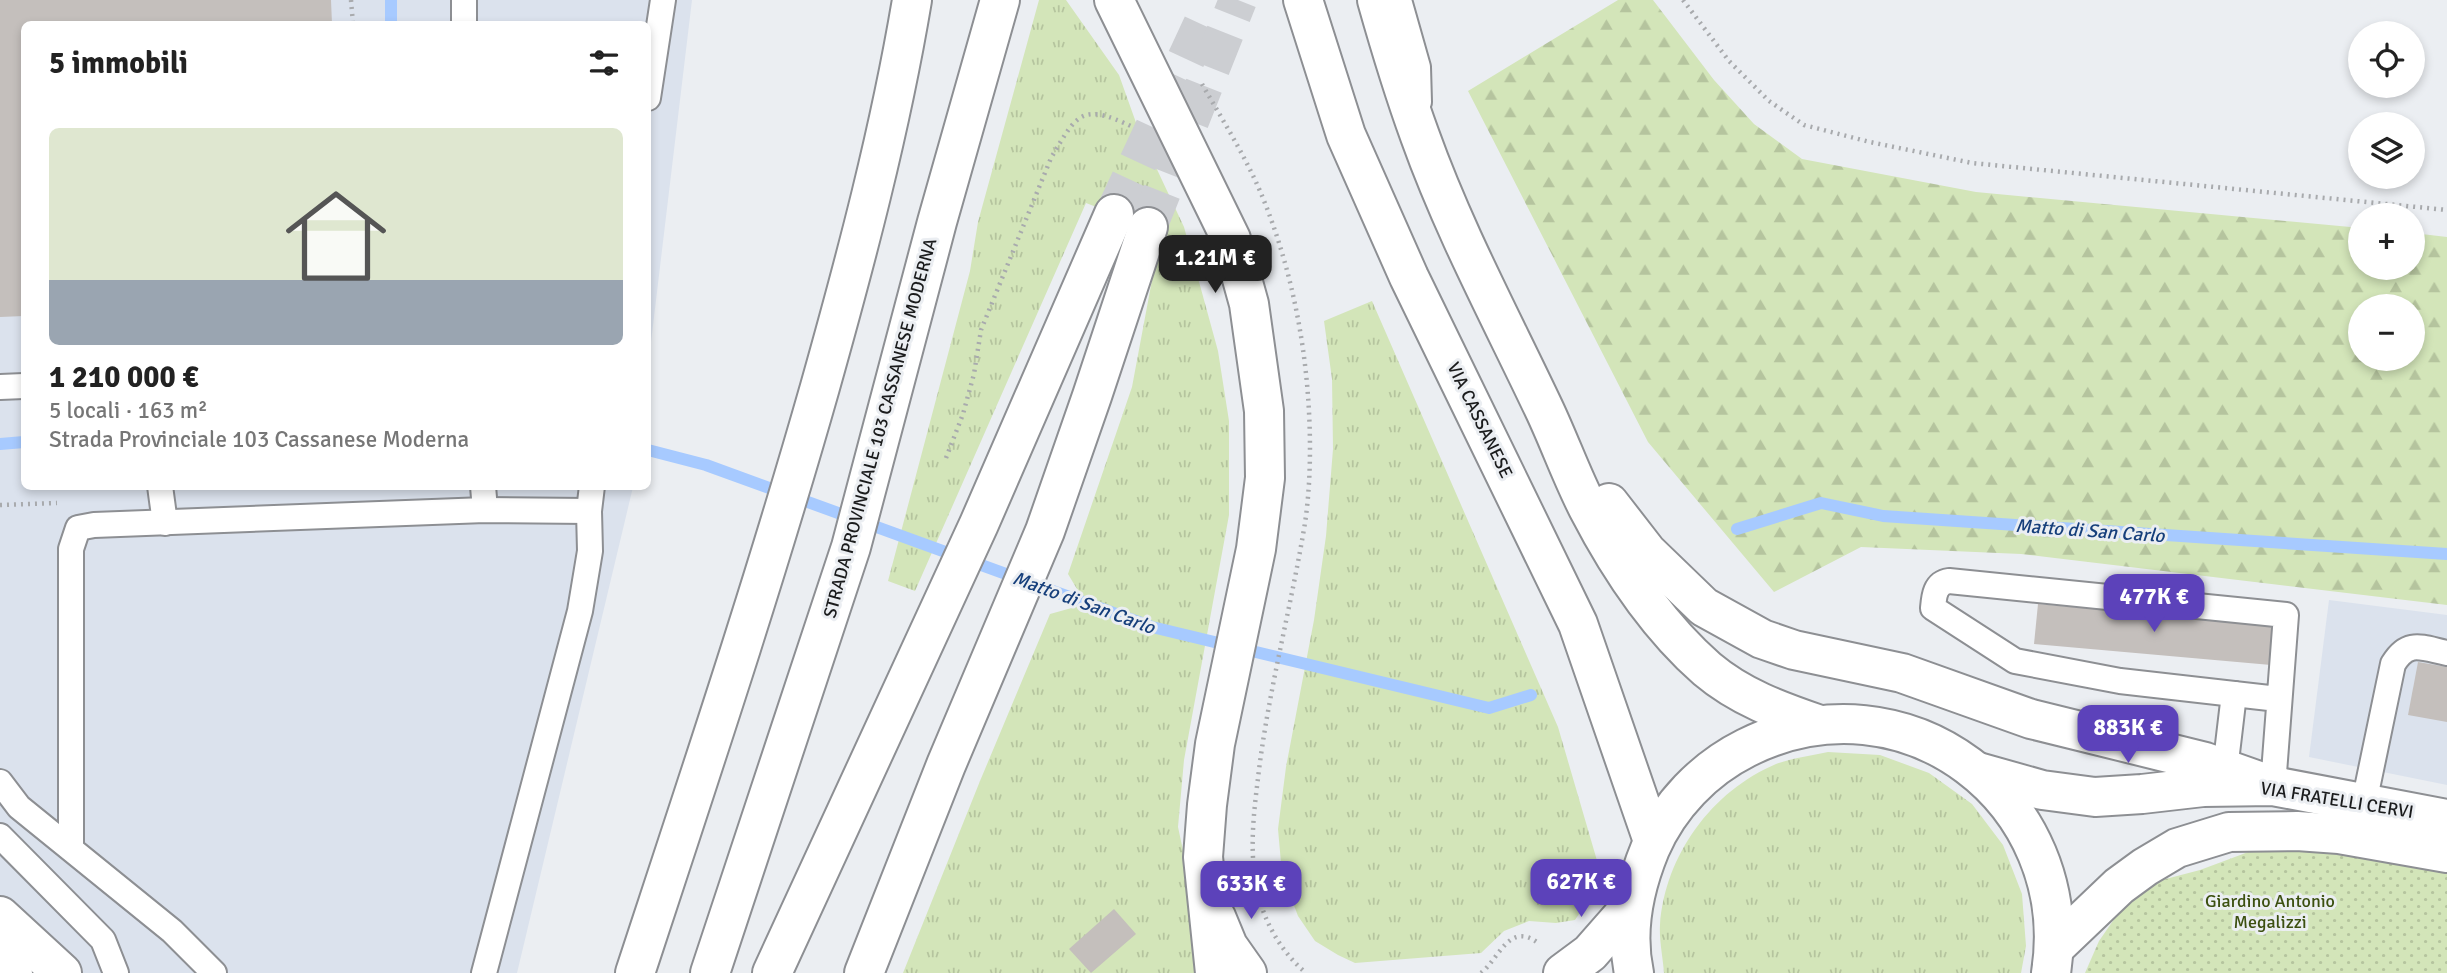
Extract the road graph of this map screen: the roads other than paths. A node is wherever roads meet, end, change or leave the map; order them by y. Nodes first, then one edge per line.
1 (464, 0) edge
2 (663, 0) edge
3 (912, 0) edge
4 (1000, 0) edge
5 (1114, 0) edge
6 (1303, 0) edge
7 (1377, 0) edge
8 (1399, 0) edge
9 (464, 21) edge
10 (651, 79) edge
11 (1420, 138) junction
12 (21, 386) edge
13 (0, 387) edge
14 (1545, 411) junction
15 (161, 490) edge
16 (592, 490) edge
17 (484, 498) edge
18 (589, 511) junction
19 (165, 523) junction
20 (2447, 653) edge
21 (2234, 694) junction
22 (2278, 699) junction
23 (1820, 725) junction
24 (2225, 769) junction
25 (1979, 772) junction
26 (0, 782) edge
27 (2273, 786) junction
28 (2364, 803) junction
29 (2447, 819) edge
30 (0, 836) edge
31 (1653, 841) junction
32 (71, 847) junction
33 (2447, 853) edge
34 (1208, 897) junction
35 (1633, 904) junction
36 (0, 916) edge
37 (0, 960) edge
38 (1553, 960) edge
39 (2053, 960) edge
40 (13, 973) edge
41 (62, 973) edge
42 (116, 973) edge
43 (214, 973) edge
44 (484, 973) edge
45 (635, 973) edge
46 (710, 973) edge
47 (772, 973) edge
48 (864, 973) edge
49 (1215, 973) edge
50 (1247, 973) edge
51 (1634, 973) edge

1 - 9 lane
2 - 10 lane
3 - 45 main road
4 - 46 main road, STRADA PROVINCIALE 103 CASSANESE MODERNA
5 - 34 main road
6 - 31 main road, VIA CASSANESE
7 - 11 main road
8 - 11 lane
11 - 14 main road
12 - 13 lane
14 - 23 main road
14 - 24 main road
15 - 19 lane
16 - 18 lane
17 - 18 lane
17 - 19 lane
18 - 44 lane
19 - 32 lane
20 - 28 lane
21 - 22 lane
21 - 22 lane
21 - 24 lane
22 - 27 lane
23 - 25 main road
23 - 31 main road
24 - 27 main road
25 - 27 main road, VIA FRATELLI CERVI
25 - 39 main road
26 - 32 lane
27 - 28 main road, VIA FRATELLI CERVI
28 - 29 main road, VIA FRATELLI CERVI
30 - 42 lane
31 - 35 main road
32 - 43 lane
33 - 39 main road, VIA FRATELLI CERVI
34 - 49 main road
34 - 50 main road
35 - 38 main road
35 - 51 main road
36 - 41 main road
37 - 40 main road
47 - 48 main road

